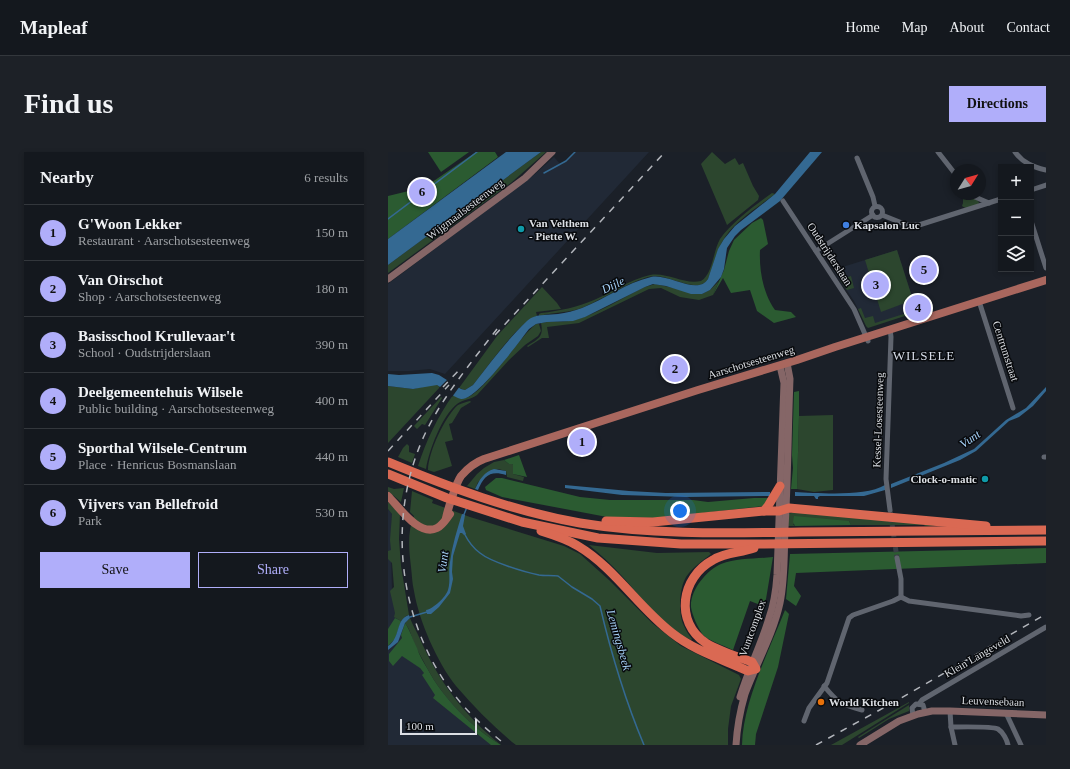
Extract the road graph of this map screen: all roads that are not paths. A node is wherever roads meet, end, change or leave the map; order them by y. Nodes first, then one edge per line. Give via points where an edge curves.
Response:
1 (552, 152) edge
2 (938, 152) edge
3 (1016, 152) edge
4 (857, 158) dead end
5 (950, 167) edge
6 (1046, 170) edge
7 (1046, 185) edge
8 (1034, 189) edge
9 (982, 200) edge
10 (998, 200) edge
11 (783, 201) dead end
12 (989, 203) junction
13 (875, 206) junction
14 (873, 215) junction
15 (882, 215) junction
16 (1034, 230) edge
17 (816, 250) junction
18 (1046, 268) edge
19 (388, 279) edge
20 (1046, 280) edge
21 (979, 301) junction
22 (890, 329) junction
23 (867, 339) junction
24 (784, 364) junction
25 (1013, 408) dead end
26 (388, 462) edge
27 (388, 474) edge
28 (780, 486) junction
29 (388, 496) edge
30 (890, 510) tunnel mouth
31 (776, 512) junction
32 (522, 522) junction
33 (578, 522) junction
34 (785, 529) junction
35 (1007, 530) junction
36 (1046, 530) edge
37 (1046, 541) edge
38 (764, 544) junction
39 (897, 558) tunnel mouth
40 (901, 597) junction
41 (1029, 615) dead end
42 (1046, 627) edge
43 (752, 667) junction
44 (824, 686) junction
45 (919, 704) junction
46 (862, 710) dead end
47 (950, 711) junction
48 (925, 712) junction
49 (1006, 713) junction
50 (1046, 715) edge
51 (913, 716) junction
52 (804, 721) dead end
53 (951, 727) junction
54 (733, 745) edge
55 (736, 745) edge
56 (860, 745) edge
57 (955, 745) edge
58 (1008, 745) edge
59 (1020, 745) edge

1 - 19 main road, Wijgmaalsesteenweg via 525,178
2 - 5 street
3 - 6 street via 1029,165
4 - 13 street
7 - 8 street
9 - 12 street
10 - 12 street
11 - 17 street, Oudstrijderslaan
12 - 15 street via 919,225 906,225
13 - 14 street via 872,209
13 - 15 street via 882,208
14 - 15 street
14 - 17 street
16 - 18 street
17 - 23 street, Oudstrijderslaan via 854,309
20 - 21 main road, Aarschotsesteenweg
21 - 22 main road, Aarschotsesteenweg
21 - 25 street, Centrumstraat
22 - 23 main road, Aarschotsesteenweg
22 - 30 street, Kessel-Losesteenweg via 886,479
23 - 24 main road, Aarschotsesteenweg
24 - 28 main road, Vuntcomplex
24 - 29 main road, Aarschotsesteenweg via 484,459 466,472 452,512 434,529 423,529 413,522
24 - 31 main road, Vuntcomplex via 790,379
26 - 33 highway via 493,502
27 - 32 highway via 447,498
28 - 31 main road, Vuntcomplex
28 - 31 highway via 768,506
31 - 33 highway via 652,522 596,519
31 - 34 main road, Vuntcomplex
31 - 34 main road, Vuntcomplex
31 - 35 highway via 982,525
31 - 43 main road, Vuntcomplex via 775,597
32 - 38 highway via 598,538 681,544
32 - 43 highway via 587,551 661,624 685,642 702,652
33 - 35 highway via 672,532
34 - 43 main road, Vuntcomplex via 783,583 778,608
35 - 36 highway
37 - 38 highway
38 - 43 highway via 712,560 692,578 687,587 685,600 689,624 697,636 707,644
39 - 40 street
40 - 41 street via 909,601
40 - 44 street via 849,618 827,684
42 - 45 street, Klein Langeveld
43 - 54 main road, Vuntcomplex via 736,712
43 - 55 main road, Vuntcomplex via 738,724
44 - 46 street via 840,703
44 - 52 street via 809,708
45 - 48 street
45 - 51 street via 912,706
47 - 48 main road, Leuvensebaan
47 - 49 main road, Leuvensebaan
47 - 53 street
48 - 51 main road, Leuvensebaan
49 - 50 main road, Leuvensebaan
49 - 59 street
51 - 56 main road, Leuvensebaan via 891,725
53 - 57 street
53 - 58 street via 998,729

